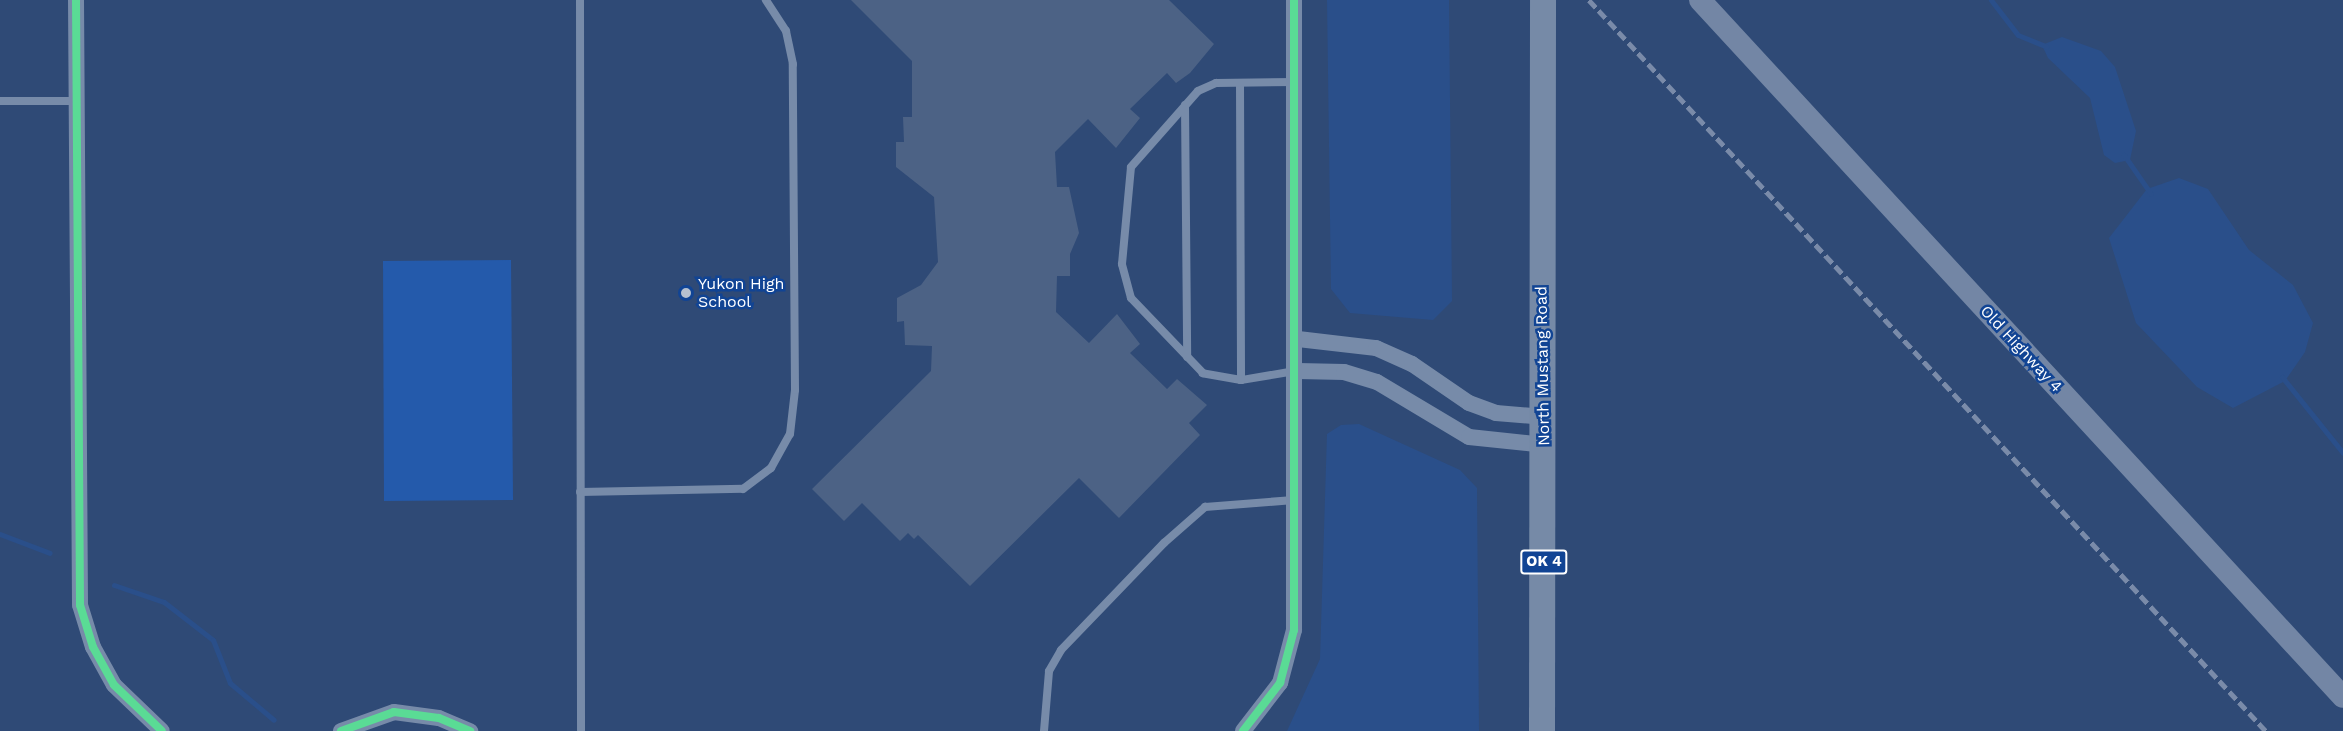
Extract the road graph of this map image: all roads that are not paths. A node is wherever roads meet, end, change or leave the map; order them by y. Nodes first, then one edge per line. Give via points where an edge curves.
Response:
1 (76, 0) edge
2 (580, 0) edge
3 (766, 0) edge
4 (1294, 0) edge
5 (1543, 0) edge
6 (1700, 0) edge
7 (1295, 82) junction
8 (1240, 83) junction
9 (0, 101) edge
10 (76, 101) junction
11 (1185, 105) junction
12 (1298, 339) junction
13 (1187, 357) junction
14 (1298, 371) junction
15 (1241, 380) junction
16 (1545, 417) junction
17 (1545, 445) junction
18 (580, 492) junction
19 (1296, 500) junction
20 (2343, 697) edge
21 (162, 731) edge
22 (341, 731) edge
23 (470, 731) edge
24 (581, 731) edge
25 (1044, 731) edge
26 (1243, 731) edge
27 (1542, 731) edge

1 - 10 street
2 - 18 lane
3 - 18 lane via 786,31 793,64 795,390 790,434 771,468 743,489
4 - 7 street
5 - 16 main road, North Mustang Road / OK 4
6 - 20 main road, Old Highway 4
7 - 8 lane
7 - 12 street
8 - 11 lane via 1215,83
8 - 15 lane
9 - 10 lane
10 - 21 street via 80,605 93,647 114,685
11 - 13 lane
11 - 13 lane via 1131,167 1122,264 1131,298
12 - 14 street
12 - 16 street via 1376,348 1412,364 1469,403 1496,413
13 - 15 lane via 1203,372
14 - 15 lane
14 - 17 street via 1344,372 1377,382 1469,437
14 - 19 street
16 - 17 main road, North Mustang Road / OK 4
17 - 27 main road, North Mustang Road / OK 4
18 - 24 lane
19 - 25 lane via 1205,507 1164,543 1061,650 1049,671
19 - 26 street via 1290,657 1266,706
22 - 23 street via 394,712 423,714

